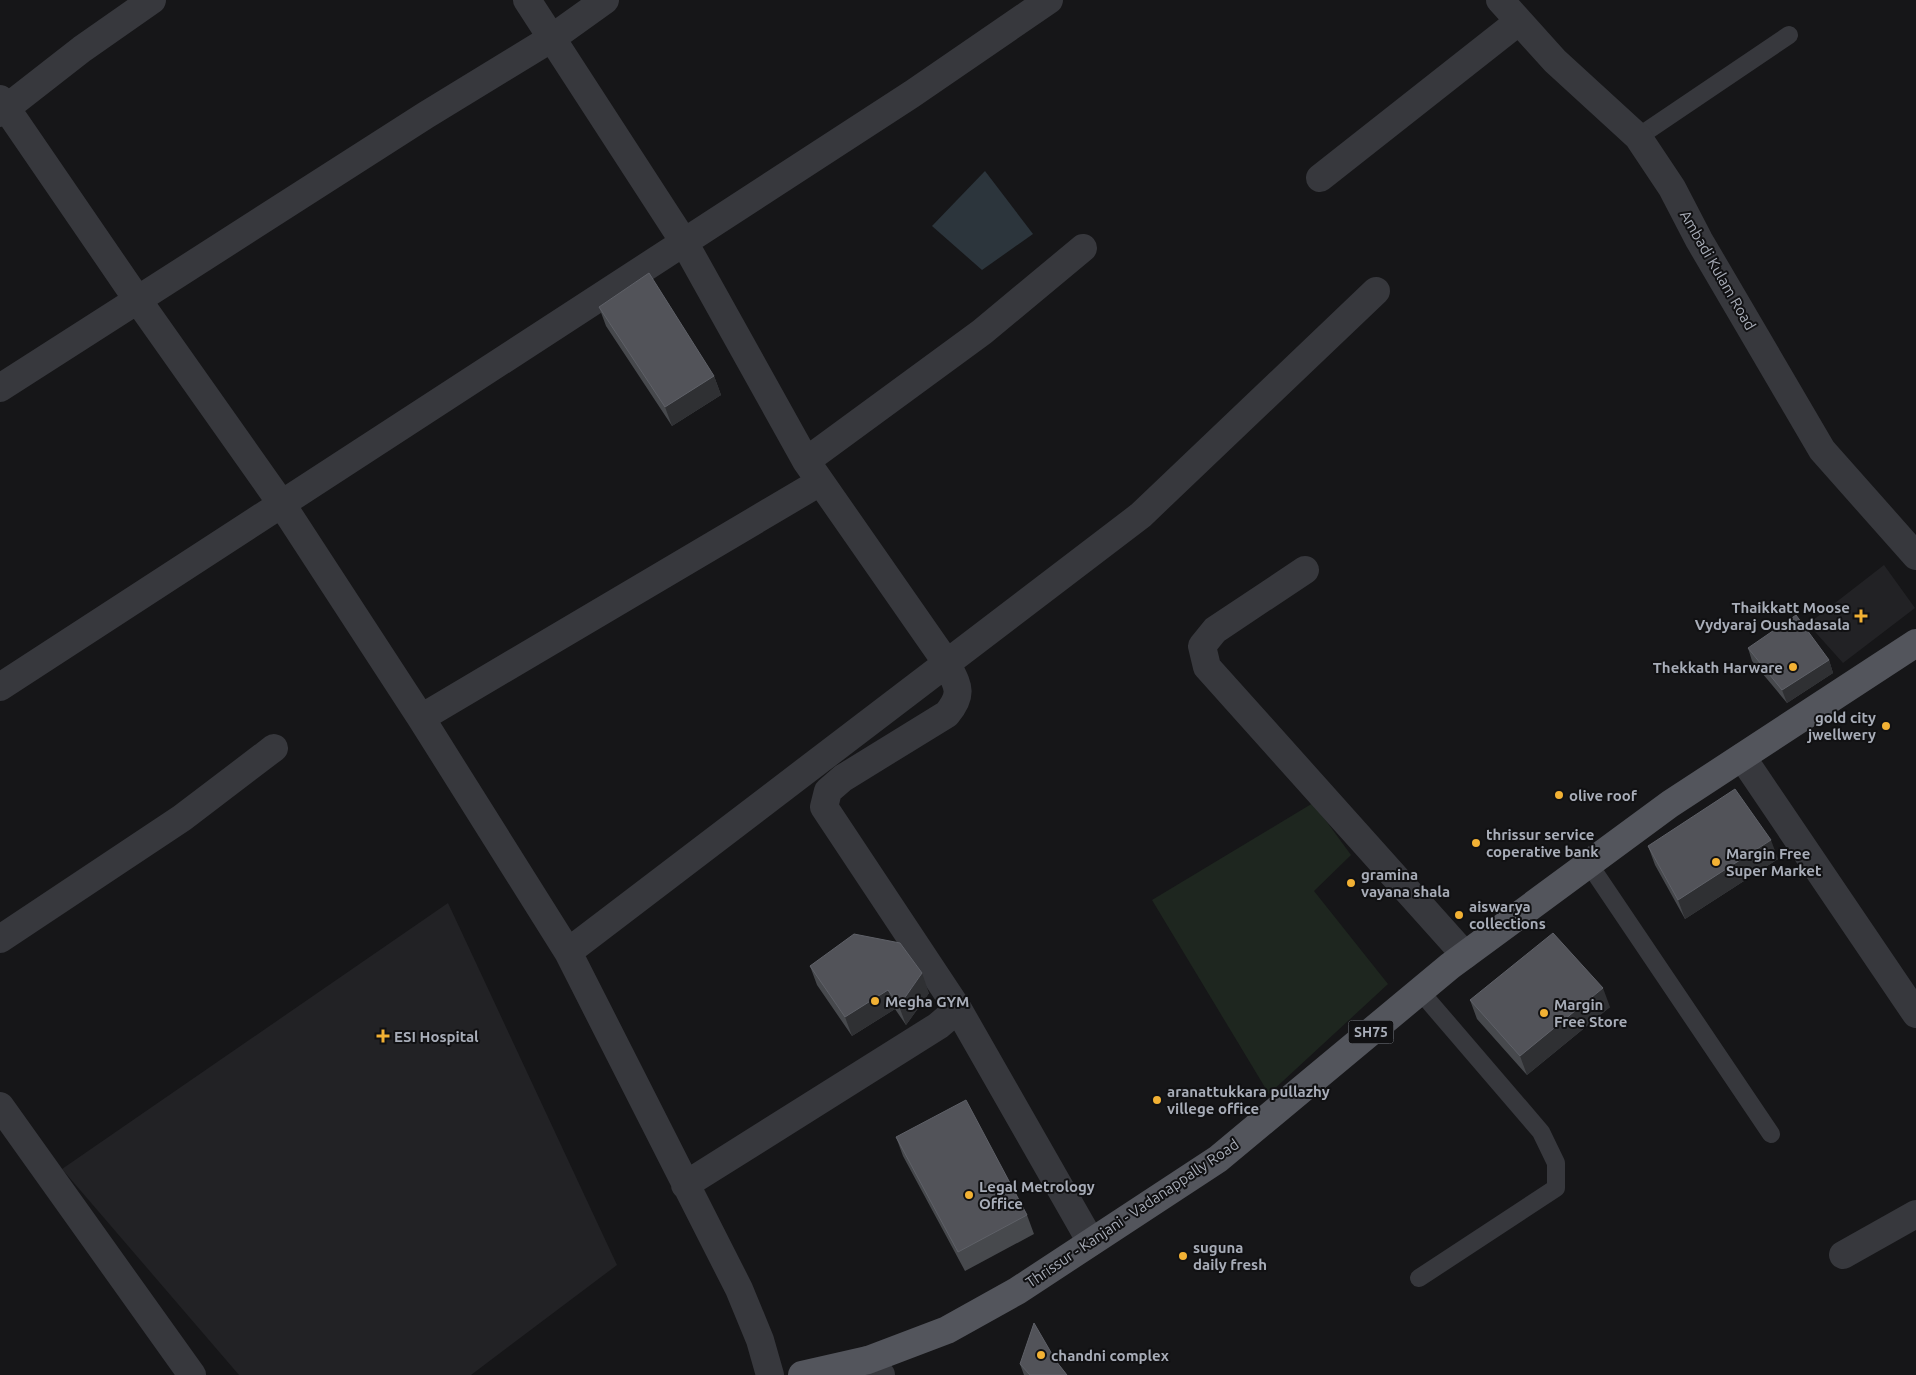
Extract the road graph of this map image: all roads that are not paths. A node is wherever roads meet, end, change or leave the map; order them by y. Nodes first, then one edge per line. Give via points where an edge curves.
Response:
1 (152, 0) edge
2 (527, 0) edge
3 (605, 0) edge
4 (1049, 0) edge
5 (1500, 0) edge
6 (1518, 22) junction
7 (1789, 35) dead end
8 (552, 38) junction
9 (2, 106) edge
10 (1638, 137) junction
11 (1320, 178) dead end
12 (684, 242) junction
13 (1083, 248) dead end
14 (1376, 291) dead end
15 (137, 299) junction
16 (0, 388) edge
17 (813, 472) junction
18 (281, 503) junction
19 (1916, 556) edge
20 (1305, 570) dead end
21 (1916, 643) edge
22 (946, 662) junction
23 (0, 687) edge
24 (421, 718) junction
25 (274, 748) dead end
26 (1742, 757) junction
27 (1589, 864) junction
28 (0, 939) edge
29 (568, 952) junction
30 (1465, 955) junction
31 (1420, 992) junction
32 (958, 1009) junction
33 (1916, 1014) edge
34 (0, 1106) edge
35 (1771, 1134) dead end
36 (685, 1185) junction
37 (1916, 1214) edge
38 (1091, 1242) junction
39 (1843, 1255) dead end
40 (1419, 1278) dead end
41 (875, 1368) edge
42 (192, 1375) edge
43 (770, 1375) edge
44 (802, 1375) edge

1 - 9 street
2 - 8 street
3 - 8 street
4 - 12 street via 912,94
5 - 6 street, Ambadi Kulam Road
6 - 10 street, Ambadi Kulam Road via 1555,62
6 - 11 street
7 - 10 lane
8 - 12 street
8 - 15 street
9 - 15 street
10 - 19 street, Ambadi Kulam Road via 1672,188 1822,450
12 - 17 street
12 - 18 street
13 - 17 street
14 - 22 street via 1141,515
15 - 16 street
15 - 18 street
17 - 22 street
17 - 24 street
18 - 23 street
18 - 24 street
20 - 30 street via 1215,630 1202,646 1207,667
21 - 26 main road, Thrissur - Kanjani - Vadanappally Road / SH75
22 - 29 street
22 - 32 street via 959,689 957,702 947,714 843,778 828,791 824,807
24 - 29 street
25 - 28 street via 182,818
26 - 27 main road, Thrissur - Kanjani - Vadanappally Road / SH75 via 1670,804
26 - 33 street
27 - 30 main road, Thrissur - Kanjani - Vadanappally Road / SH75
27 - 35 lane
29 - 36 street
30 - 31 main road, Thrissur - Kanjani - Vadanappally Road / SH75
31 - 38 main road, Thrissur - Kanjani - Vadanappally Road / SH75 via 1218,1159
31 - 40 lane via 1541,1132 1556,1163 1556,1188
32 - 36 street via 938,1026
32 - 38 street
34 - 42 street
36 - 43 street via 739,1289
37 - 39 street
38 - 41 main road, Thrissur - Kanjani - Vadanappally Road / SH75 via 1017,1291
41 - 44 main road, Thrissur - Kanjani - Vadanappally Road / SH75

